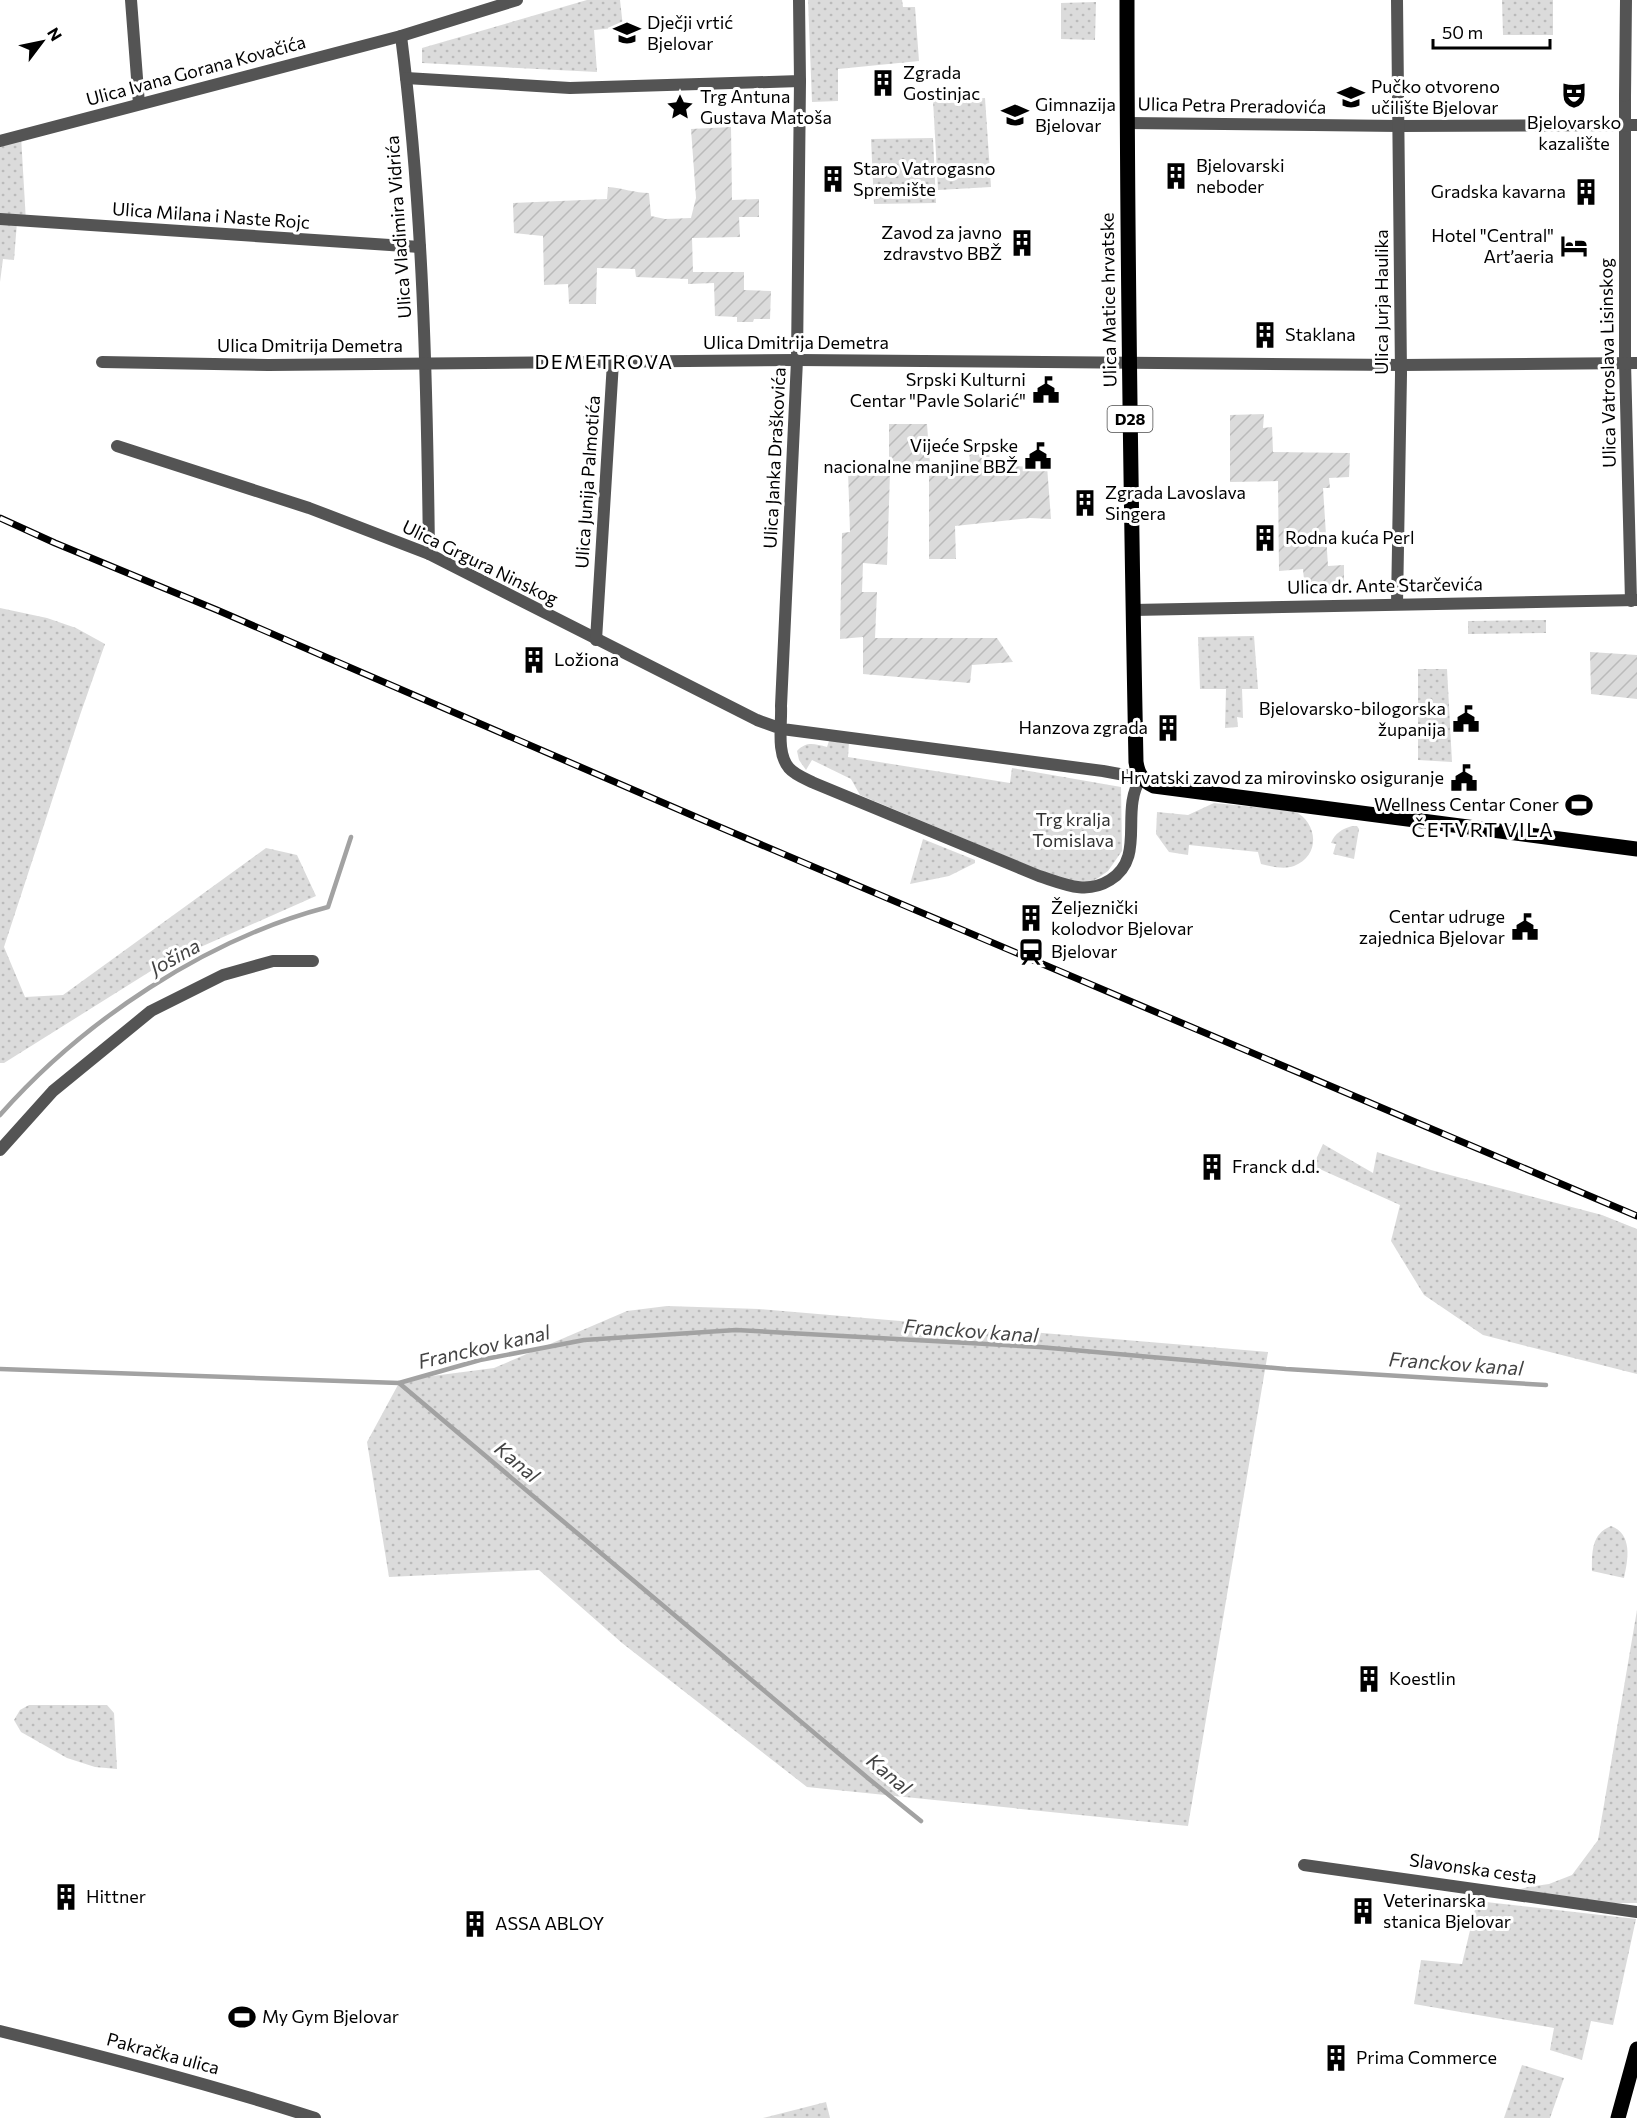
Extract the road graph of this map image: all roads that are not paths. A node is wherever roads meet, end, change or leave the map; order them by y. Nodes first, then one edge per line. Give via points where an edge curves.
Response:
1 (131, 0) edge
2 (517, 0) edge
3 (800, 0) edge
4 (1127, 0) edge
5 (1397, 0) edge
6 (1626, 0) edge
7 (401, 36) junction
8 (406, 78) junction
9 (800, 81) junction
10 (139, 104) junction
11 (1127, 123) junction
12 (1630, 125) edge
13 (1399, 126) junction
14 (0, 141) edge
15 (0, 219) edge
16 (420, 247) junction
17 (797, 360) junction
18 (102, 362) dead end
19 (613, 362) junction
20 (1130, 363) junction
21 (1631, 363) edge
22 (426, 364) junction
23 (1401, 365) junction
24 (117, 446) dead end
25 (429, 554) junction
26 (1634, 601) edge
27 (1397, 604) junction
28 (1133, 610) junction
29 (596, 640) junction
30 (782, 729) junction
31 (1140, 778) junction
32 (1637, 849) edge
33 (313, 961) dead end
34 (0, 1150) edge
35 (1304, 1865) dead end
36 (1637, 1912) edge
37 (0, 2031) edge
38 (1637, 2049) edge
39 (315, 2118) edge
40 (1618, 2118) edge

1 - 10 street
2 - 7 street
3 - 9 street
4 - 11 main road, Ulica Matice hrvatske / D28
5 - 13 street, Ulica Jurja Haulika
6 - 12 street, Ulica Vatroslava Lisinskog via 1625,96
7 - 8 street
7 - 10 street, Ulica Ivana Gorana Kovačića
8 - 9 street via 570,88
8 - 16 street, Ulica Vladimira Vidrića
9 - 17 street, Ulica Janka Draškovića
10 - 14 street, Ulica Ivana Gorana Kovačića
11 - 13 street, Ulica Petra Preradovića
11 - 20 main road, Ulica Matice hrvatske / D28
12 - 13 street, Ulica Petra Preradovića
12 - 21 street, Ulica Vatroslava Lisinskog
13 - 23 street, Ulica Jurja Haulika
15 - 16 street, Ulica Milana i Naste Rojc
16 - 22 street, Ulica Vladimira Vidrića
17 - 19 street, Ulica Dmitrija Demetra
17 - 20 street, Ulica Dmitrija Demetra
17 - 30 street, Ulica Janka Draškovića
18 - 22 street, Ulica Dmitrija Demetra
19 - 22 street, Ulica Dmitrija Demetra
19 - 29 street, Ulica Junija Palmotića
20 - 23 street, Ulica Dmitrija Demetra
20 - 28 main road, Ulica Matice hrvatske / D28
21 - 23 street, Ulica Dmitrija Demetra
21 - 26 street, Ulica Vatroslava Lisinskog
22 - 25 street, Ulica Vladimira Vidrića
23 - 27 street, Ulica Jurja Haulika
24 - 25 street, Ulica Grgura Ninskog via 309,508
25 - 29 street, Ulica Grgura Ninskog
26 - 27 street, Ulica dr. Ante Starčevića
27 - 28 street, Ulica dr. Ante Starčevića
28 - 31 main road, Ulica Matice hrvatske / D28 via 1136,762
29 - 30 street, Ulica Grgura Ninskog
30 - 31 street
30 - 31 street via 784,758 789,769 801,776 981,853 1076,888 1102,885 1125,867 1130,851 1131,796
31 - 32 main road via 1154,786
33 - 34 street via 273,961 223,975 151,1011 53,1091
35 - 36 street, Slavonska cesta
37 - 39 street, Pakračka ulica via 158,2071
38 - 40 main road

